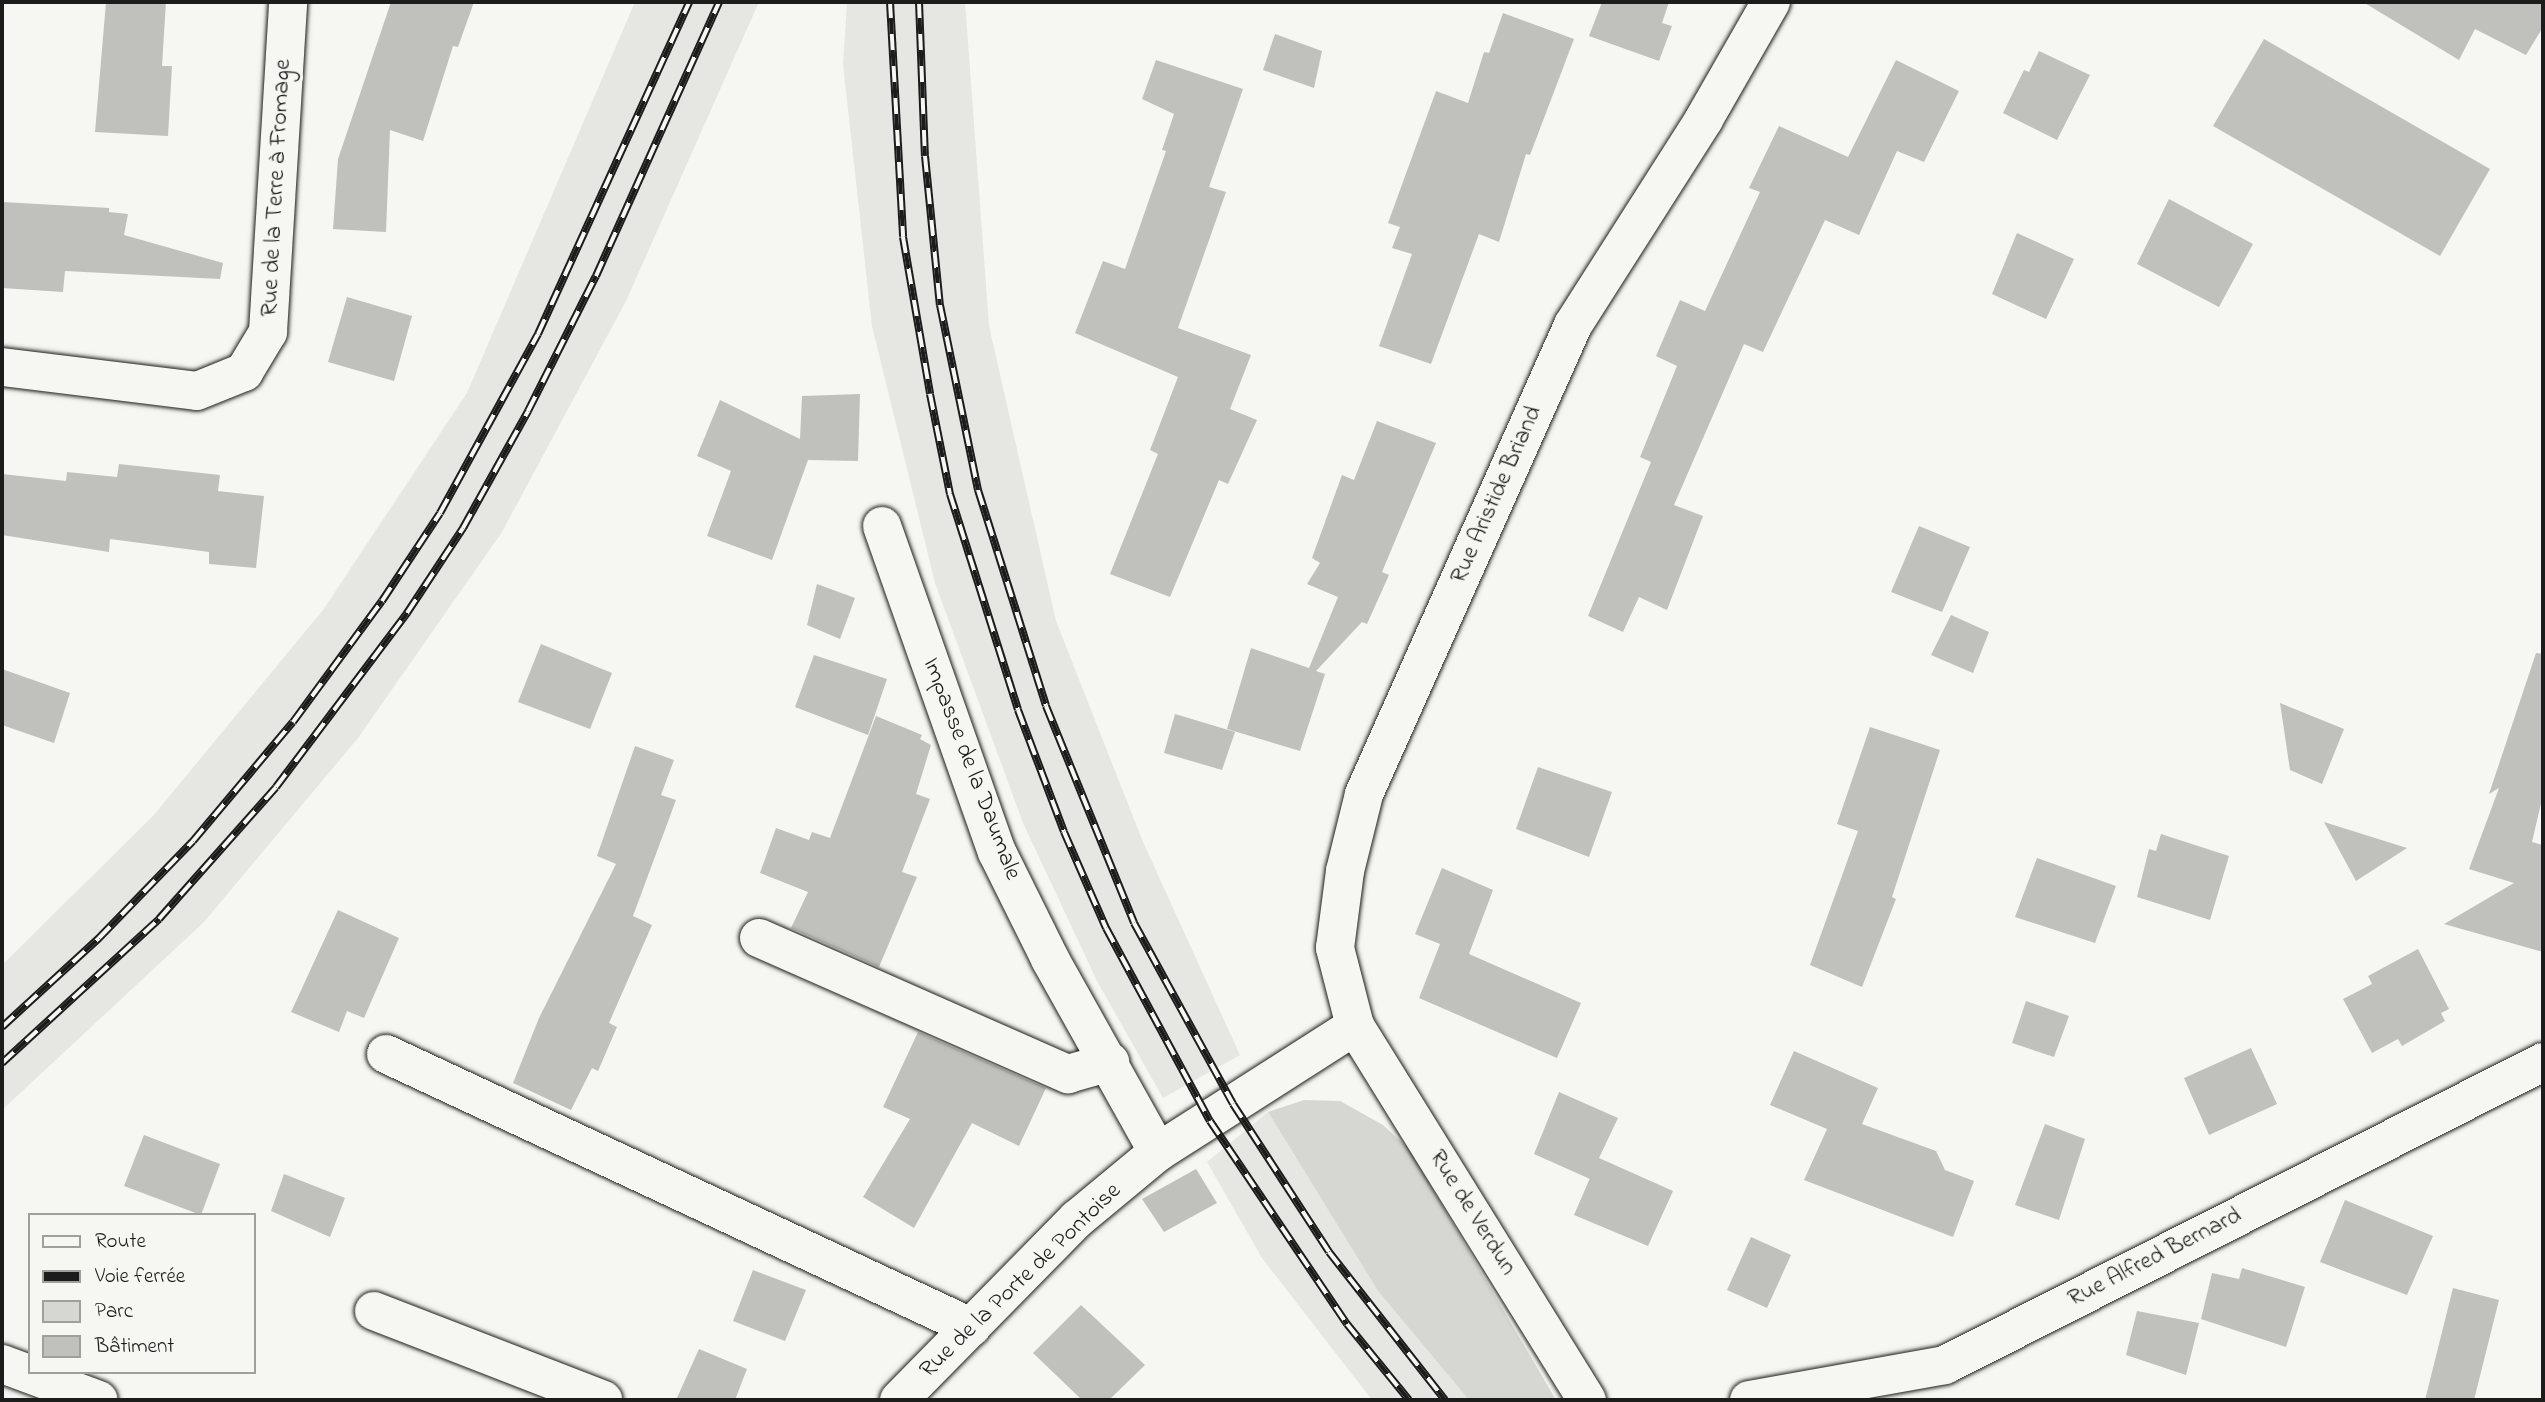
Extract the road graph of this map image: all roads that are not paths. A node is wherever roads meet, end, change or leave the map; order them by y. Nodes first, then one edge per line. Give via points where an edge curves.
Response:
1 (288, 2) edge
2 (1771, 2) edge
3 (2, 367) edge
4 (882, 526) dead end
5 (759, 938) dead end
6 (1355, 1026) junction
7 (386, 1054) dead end
8 (1110, 1062) junction
9 (2543, 1062) edge
10 (1158, 1152) junction
11 (374, 1311) dead end
12 (971, 1327) junction
13 (2, 1364) edge
14 (28, 1374) edge
15 (29, 1374) edge
16 (99, 1400) edge
17 (603, 1400) edge
18 (899, 1400) edge
19 (1587, 1400) edge
20 (1749, 1400) edge

1 - 3 street, Rue de la Terre à Fromage via 268,332 244,372 197,391
2 - 6 street, Rue Aristide Briand via 1573,325 1364,794 1345,871 1335,948
4 - 8 street, Impasse de la Daumale via 998,852 1050,959
5 - 8 street via 1068,1074
6 - 10 street, Rue de la Porte de Pontoise
6 - 19 street, Rue de Verdun
7 - 12 street
8 - 10 street, Impasse de la Daumale
9 - 20 street, Rue Alfred Bernard via 1945,1365
10 - 12 street, Rue de la Porte de Pontoise via 1077,1219
11 - 17 street
12 - 18 street, Rue de la Porte de Pontoise
13 - 14 street
15 - 16 street

